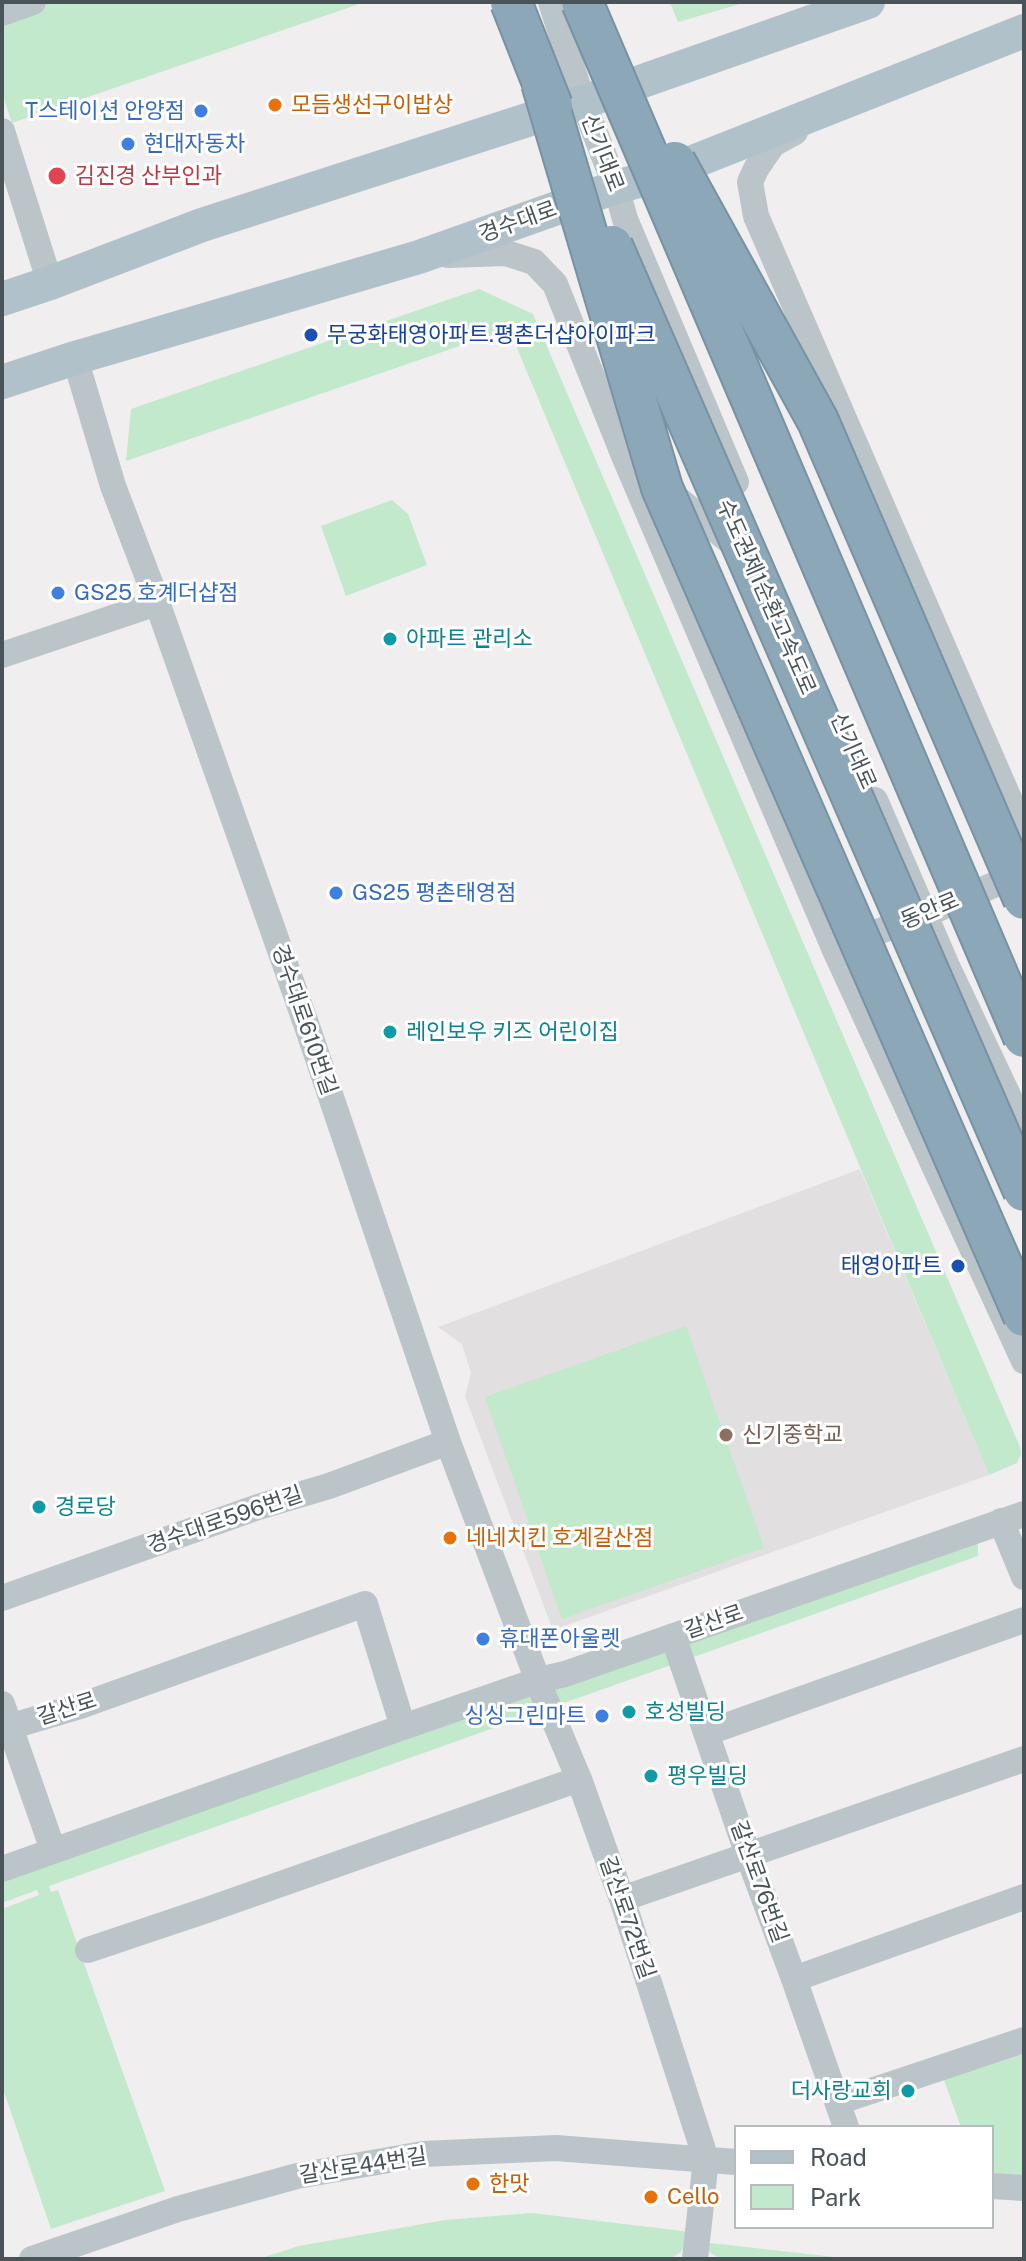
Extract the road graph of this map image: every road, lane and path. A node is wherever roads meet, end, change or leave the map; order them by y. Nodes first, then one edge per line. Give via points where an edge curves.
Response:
1 (33, 2) edge
2 (511, 2) edge
3 (551, 2) edge
4 (573, 2) edge
5 (584, 2) edge
6 (868, 2) edge
7 (2, 13) edge
8 (1024, 31) edge
9 (542, 83) junction
10 (889, 83) junction
11 (626, 88) junction
12 (583, 102) junction
13 (2, 131) edge
14 (660, 175) junction
15 (616, 187) junction
16 (419, 257) junction
17 (50, 283) junction
18 (2, 299) edge
19 (75, 358) junction
20 (2, 382) edge
21 (624, 456) junction
22 (779, 582) junction
23 (157, 603) junction
24 (2, 655) edge
25 (1024, 833) edge
26 (1024, 872) edge
27 (976, 891) junction
28 (1024, 899) edge
29 (926, 914) junction
30 (834, 948) junction
31 (1024, 1003) edge
32 (1024, 1037) edge
33 (1024, 1129) edge
34 (1024, 1191) edge
35 (1024, 1316) edge
36 (1024, 1361) edge
37 (448, 1442) junction
38 (1012, 1518) edge
39 (1024, 1577) edge
40 (2, 1598) edge
41 (1024, 1620) edge
42 (673, 1636) junction
43 (539, 1680) junction
44 (6, 1716) edge
45 (403, 1727) junction
46 (706, 1733) junction
47 (1024, 1759) edge
48 (579, 1779) junction
49 (53, 1850) junction
50 (748, 1855) junction
51 (2, 1869) edge
52 (1024, 1897) edge
53 (622, 1899) junction
54 (88, 1950) dead end
55 (794, 1979) junction
56 (1024, 2040) edge
57 (842, 2114) edge
58 (706, 2159) junction
59 (734, 2162) edge
60 (994, 2186) edge
61 (1024, 2188) edge
62 (47, 2256) edge
63 (695, 2259) edge

1 - 7 street
2 - 9 highway, 수도권제1순환고속도로, bridge
3 - 12 street, 신기대로
4 - 11 street, 신기대로
5 - 28 highway, bridge via 818,421
5 - 32 highway, bridge
6 - 11 main road
8 - 10 main road, 경수대로
9 - 34 highway, 수도권제1순환고속도로, bridge
9 - 35 highway, bridge via 662,488
10 - 14 main road, 경수대로
10 - 25 street via 773,144 750,182 756,216
11 - 12 main road
11 - 14 street, 신기대로
12 - 15 street, 신기대로
12 - 17 main road via 269,202
13 - 17 street
14 - 15 main road, 경수대로
14 - 27 street, 신기대로
15 - 16 main road, 경수대로
15 - 22 street, 신기대로
16 - 19 main road, 경수대로
16 - 21 street via 506,253 534,262 555,284
17 - 18 main road
19 - 20 main road, 경수대로
19 - 23 street, 경수대로610번길 via 113,486
21 - 22 street
21 - 30 street
22 - 29 street, 신기대로
23 - 24 street
23 - 37 street, 경수대로610번길
26 - 27 street, 동안로
27 - 29 street, 동안로
27 - 31 street, 신기대로
29 - 30 street, 동안로
29 - 33 street, 신기대로
30 - 36 street
37 - 40 street, 경수대로596번길
37 - 43 street, 경수대로610번길
38 - 39 street
38 - 42 street, 갈산로
41 - 46 street
42 - 43 street, 갈산로
42 - 46 street, 갈산로76번길
43 - 45 street, 갈산로
43 - 48 street, 갈산로72번길
44 - 45 street, 갈산로 via 80,1706 365,1604
44 - 49 street
45 - 49 street, 갈산로
46 - 50 street, 갈산로76번길
47 - 50 street
48 - 53 street, 갈산로72번길
48 - 54 street
49 - 51 street, 갈산로
50 - 53 street
50 - 55 street, 갈산로76번길
52 - 55 street
53 - 58 street, 갈산로72번길
55 - 57 street, 갈산로76번길
56 - 57 street
58 - 59 street, 갈산로44번길
58 - 62 street, 갈산로44번길 via 556,2148 423,2154 297,2176 178,2209
58 - 63 street
60 - 61 street

